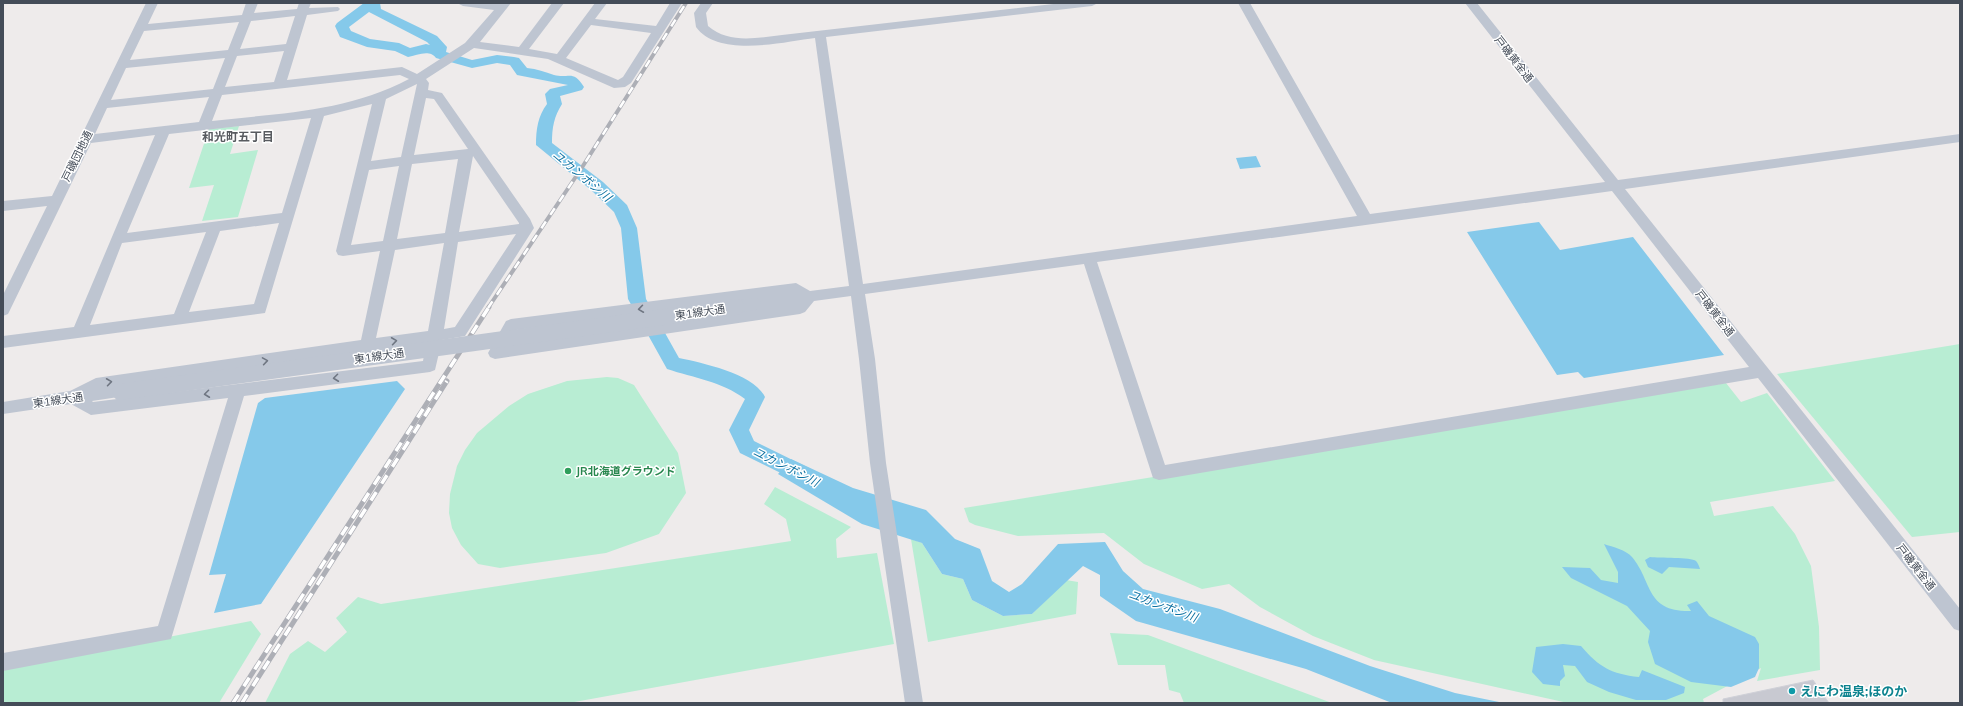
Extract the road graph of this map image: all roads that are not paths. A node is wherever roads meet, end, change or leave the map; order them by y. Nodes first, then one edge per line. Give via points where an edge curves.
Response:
1 (152, 3) edge
2 (252, 3) edge
3 (467, 3) edge
4 (558, 3) edge
5 (601, 3) edge
6 (676, 3) edge
7 (707, 3) edge
8 (1092, 3) edge
9 (1244, 3) edge
10 (1471, 3) edge
11 (503, 5) edge
12 (304, 7) edge
13 (334, 9) dead end
14 (246, 17) junction
15 (588, 20) junction
16 (140, 28) junction
17 (659, 30) junction
18 (820, 34) junction
19 (472, 44) junction
20 (292, 47) junction
21 (522, 52) junction
22 (232, 54) junction
23 (560, 59) junction
24 (122, 65) junction
25 (419, 79) junction
26 (279, 86) junction
27 (216, 93) junction
28 (421, 94) junction
29 (380, 98) junction
30 (102, 105) junction
31 (319, 113) junction
32 (204, 126) junction
33 (164, 130) junction
34 (1960, 138) edge
35 (86, 140) junction
36 (471, 152) junction
37 (407, 160) junction
38 (363, 166) junction
39 (1614, 185) junction
40 (56, 200) junction
41 (3, 206) edge
42 (287, 217) junction
43 (1366, 220) junction
44 (215, 226) junction
45 (527, 228) junction
46 (452, 238) junction
47 (117, 239) junction
48 (388, 245) junction
49 (1089, 259) junction
50 (857, 290) junction
51 (809, 298) junction
52 (3, 310) edge
53 (180, 320) junction
54 (79, 333) junction
55 (437, 334) junction
56 (3, 342) edge
57 (368, 344) junction
58 (1762, 371) junction
59 (359, 375) junction
60 (238, 390) junction
61 (73, 397) junction
62 (3, 408) edge
63 (1960, 622) edge
64 (3, 662) edge
65 (914, 703) edge

1 - 16 street, 戸磯団地通
2 - 14 street
3 - 11 street
4 - 21 street
5 - 15 street
6 - 17 street
7 - 18 street via 700,13 702,27 715,37 741,42
8 - 18 street
9 - 43 street
10 - 39 street, 戸磯黄金通
11 - 19 street
12 - 13 street
12 - 14 street
12 - 20 street
14 - 16 street
14 - 22 street
15 - 17 street
15 - 23 street
16 - 24 street, 戸磯団地通
17 - 23 street via 621,84 614,84
18 - 50 street
19 - 21 street
19 - 25 street
20 - 22 street
20 - 26 street
21 - 23 street
22 - 24 street
22 - 27 street
24 - 30 street, 戸磯団地通
25 - 26 street via 402,72
25 - 28 street via 423,83
25 - 29 street
26 - 27 street
27 - 30 street
27 - 32 street
28 - 36 street via 438,96
28 - 37 street
29 - 31 street
29 - 38 street
30 - 35 street, 戸磯団地通
31 - 32 street
31 - 42 street
32 - 33 street
33 - 35 street
33 - 47 street
34 - 39 street, 東1線大通
35 - 40 street, 戸磯団地通
36 - 37 street
36 - 45 street
36 - 46 street via 466,156
37 - 38 street
37 - 48 street
38 - 48 street via 344,250
39 - 43 street, 東1線大通
39 - 58 street, 戸磯黄金通
40 - 41 street
40 - 52 street, 戸磯団地通
42 - 44 street
42 - 53 street via 260,309
43 - 49 street, 東1線大通
44 - 47 street
44 - 53 street
45 - 46 street
45 - 55 street via 460,332
46 - 48 street
46 - 55 street
47 - 54 street
48 - 57 street
49 - 50 street, 東1線大通
49 - 58 street via 1159,473
50 - 51 street, 東1線大通
50 - 65 street via 882,494
51 -> 51 street via 796,288 511,325 495,353 800,308
51 - 61 street, 東1線大通, bridge
53 - 54 street
54 - 56 street
57 -> 55 street
55 - 59 street via 430,366
57 - 59 street
61 -> 57 street via 96,384
58 - 63 street, 戸磯黄金通
59 -> 60 street
60 -> 61 street via 91,409
60 - 64 street via 165,633
61 - 62 street, 東1線大通

